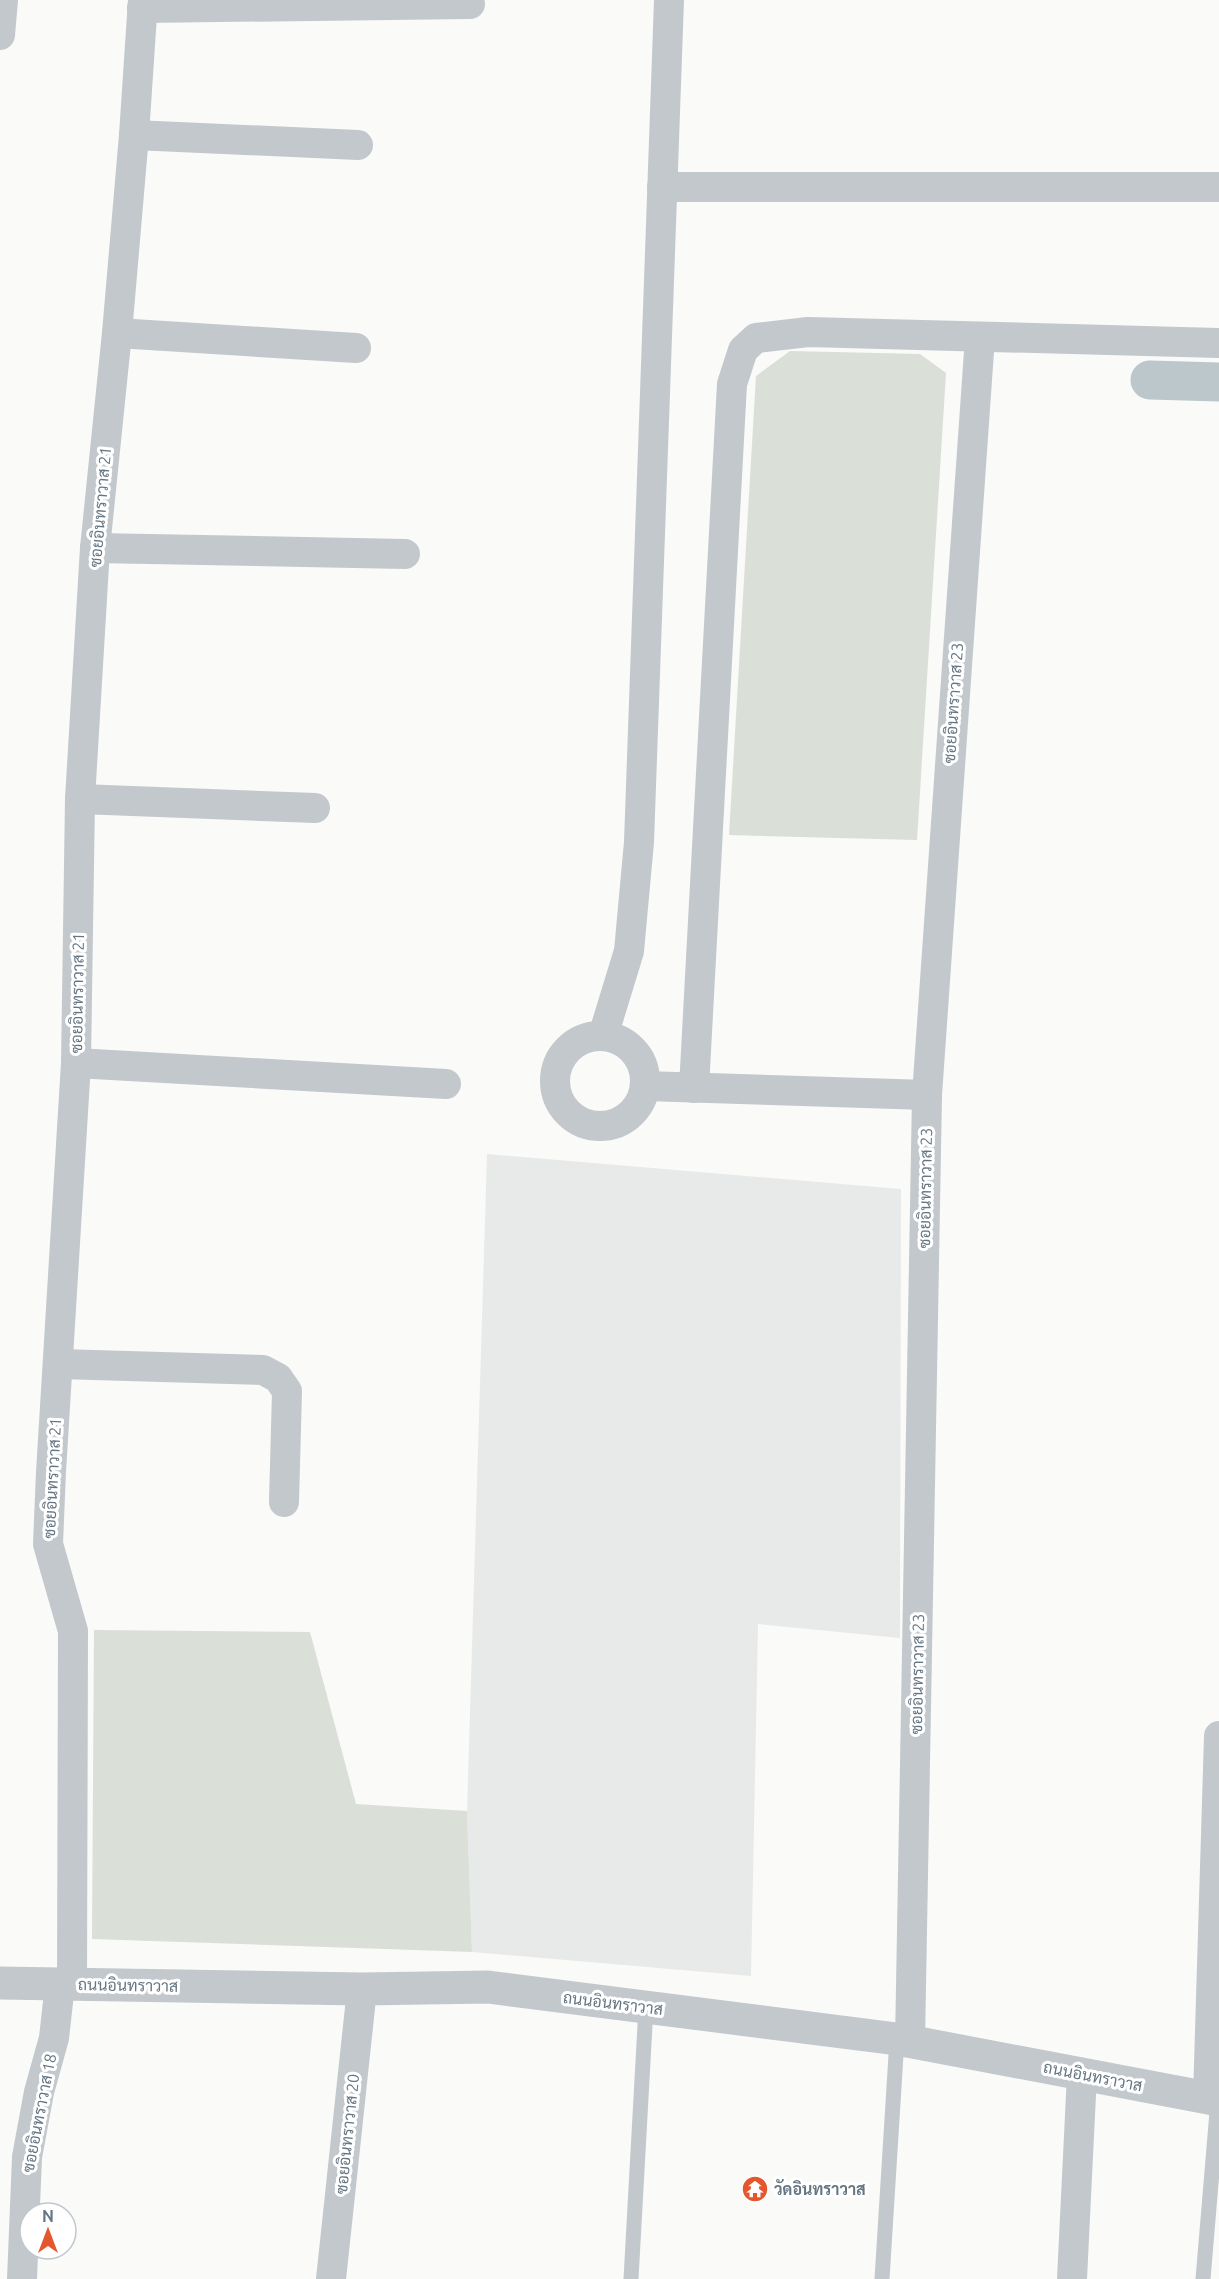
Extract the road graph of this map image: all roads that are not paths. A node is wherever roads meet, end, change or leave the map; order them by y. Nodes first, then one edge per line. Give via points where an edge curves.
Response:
1 (3, 0) edge
2 (669, 0) edge
3 (142, 4) edge
4 (470, 4) dead end
5 (0, 35) edge
6 (134, 135) junction
7 (358, 145) dead end
8 (662, 187) junction
9 (1219, 187) edge
10 (117, 333) junction
11 (980, 337) junction
12 (1219, 343) edge
13 (356, 348) dead end
14 (95, 548) junction
15 (405, 554) dead end
16 (80, 799) junction
17 (315, 808) dead end
18 (603, 1036) junction
19 (76, 1063) junction
20 (446, 1084) dead end
21 (645, 1086) junction
22 (694, 1088) junction
23 (927, 1095) junction
24 (59, 1364) junction
25 (284, 1502) dead end
26 (1219, 1736) edge
27 (0, 1983) edge
28 (66, 1984) junction
29 (362, 1989) junction
30 (646, 2007) junction
31 (904, 2041) junction
32 (1082, 2074) junction
33 (1215, 2099) edge
34 (22, 2279) edge
35 (331, 2279) edge
36 (631, 2279) edge
37 (882, 2279) edge
38 (1072, 2279) edge
39 (1203, 2279) edge

1 - 5 street
2 - 8 street
3 - 4 street
3 - 6 street, ซอยอินทราวาส 21
6 - 7 street
6 - 10 street, ซอยอินทราวาส 21
8 - 9 street
8 - 18 street via 639,842 629,951
10 - 13 street
10 - 14 street, ซอยอินทราวาส 21
11 - 12 street
11 - 22 street via 808,332 756,338 743,350 732,384
11 - 23 street, ซอยอินทราวาส 23
14 - 15 street
14 - 16 street, ซอยอินทราวาส 21
16 - 17 street
16 - 19 street, ซอยอินทราวาส 21
18 - 21 street via 630,1046 640,1058
18 - 21 street via 574,1043 557,1067 558,1097 566,1109 577,1120 606,1126 632,1113
19 - 20 street
19 - 24 street, ซอยอินทราวาส 21
21 - 22 street
22 - 23 street
23 - 31 street, ซอยอินทราวาส 23
24 - 25 street via 263,1370 278,1378 286,1390
24 - 28 street, ซอยอินทราวาส 21 via 48,1544 73,1631
26 - 33 street
27 - 28 street, ถนนอินทราวาส
28 - 29 street, ถนนอินทราวาส
28 - 34 street, ซอยอินทราวาส 18 via 27,2157
29 - 30 street, ถนนอินทราวาส via 488,1987
29 - 35 street, ซอยอินทราวาส 20
30 - 31 street, ถนนอินทราวาส
30 - 36 lane
31 - 32 street, ถนนอินทราวาส
31 - 37 lane
32 - 33 street, ถนนอินทราวาส
32 - 38 street
33 - 39 lane

